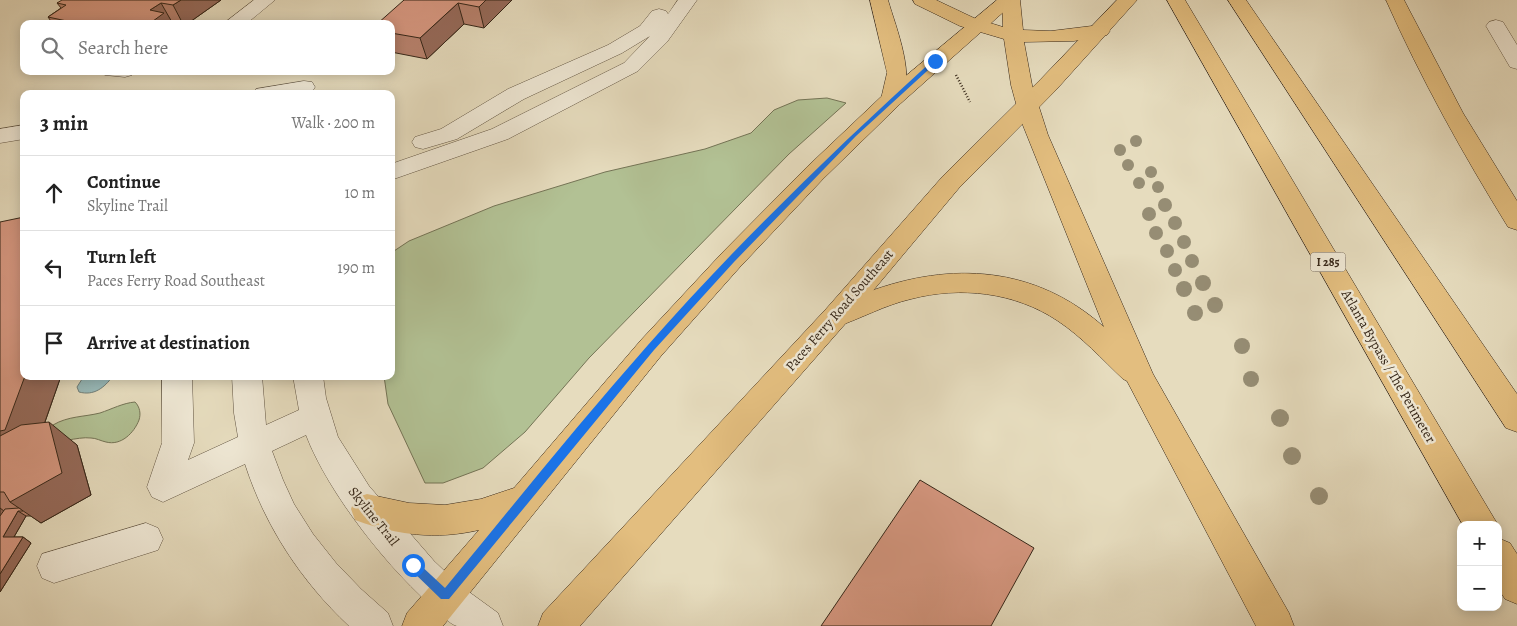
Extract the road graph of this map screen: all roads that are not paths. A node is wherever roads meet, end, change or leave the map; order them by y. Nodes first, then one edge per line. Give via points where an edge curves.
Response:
1 (266, 0) edge
2 (670, 0) edge
3 (688, 0) edge
4 (879, 0) edge
5 (922, 0) edge
6 (1010, 0) edge
7 (1128, 0) edge
8 (1176, 0) edge
9 (1237, 0) edge
10 (1395, 0) edge
11 (243, 20) edge
12 (977, 26) junction
13 (1517, 28) edge
14 (1100, 31) junction
15 (1012, 36) junction
16 (1517, 63) edge
17 (555, 77) junction
18 (304, 84) edge
19 (280, 90) edge
20 (581, 93) junction
21 (892, 99) junction
22 (1025, 107) junction
23 (20, 133) edge
24 (0, 136) edge
25 (395, 151) edge
26 (395, 171) edge
27 (1517, 222) edge
28 (836, 316) junction
29 (1140, 378) junction
30 (177, 380) edge
31 (247, 380) edge
32 (309, 380) edge
33 (316, 416) junction
34 (1517, 420) edge
35 (254, 445) junction
36 (523, 500) junction
37 (367, 509) junction
38 (1479, 521) edge
39 (146, 539) dead end
40 (1502, 561) edge
41 (54, 566) dead end
42 (1517, 587) edge
43 (445, 595) junction
44 (374, 626) edge
45 (420, 626) edge
46 (485, 626) edge
47 (556, 626) edge
48 (1276, 626) edge

1 - 11 street
2 - 17 street via 647,30 616,49
3 - 20 street via 660,38 631,66
4 - 21 main road via 897,73
5 - 12 main road
6 - 12 main road
6 - 15 main road
7 - 14 main road, Paces Ferry Road Southeast
8 - 38 main road, Atlanta Bypass / The Perimeter / I 285
9 - 34 main road
10 - 27 main road via 1416,50
12 - 15 main road
12 - 21 main road
13 - 16 street via 1496,26
14 - 15 main road via 1057,37
14 - 22 main road, Paces Ferry Road Southeast
15 - 22 main road
17 - 20 street
17 - 25 street via 516,94 450,134
18 - 19 street
20 - 26 street via 500,134
21 - 36 main road via 724,267
22 - 28 main road, Paces Ferry Road Southeast via 951,182
22 - 29 main road
23 - 24 street
28 - 29 main road via 880,297 922,285 942,282 991,284 1052,305 1074,319
28 - 47 main road, Paces Ferry Road Southeast
29 - 48 main road
30 - 35 street via 178,442 163,487
31 - 35 street
32 - 33 street, Skyline Trail
33 - 35 street
33 - 37 street, Skyline Trail via 343,478
35 - 44 street via 272,495 304,550
36 - 37 main road via 474,517 446,521 397,518
36 - 43 main road
37 - 43 street, Skyline Trail via 413,565
39 - 41 street
40 - 42 main road
43 - 45 main road
43 - 46 street, Skyline Trail

